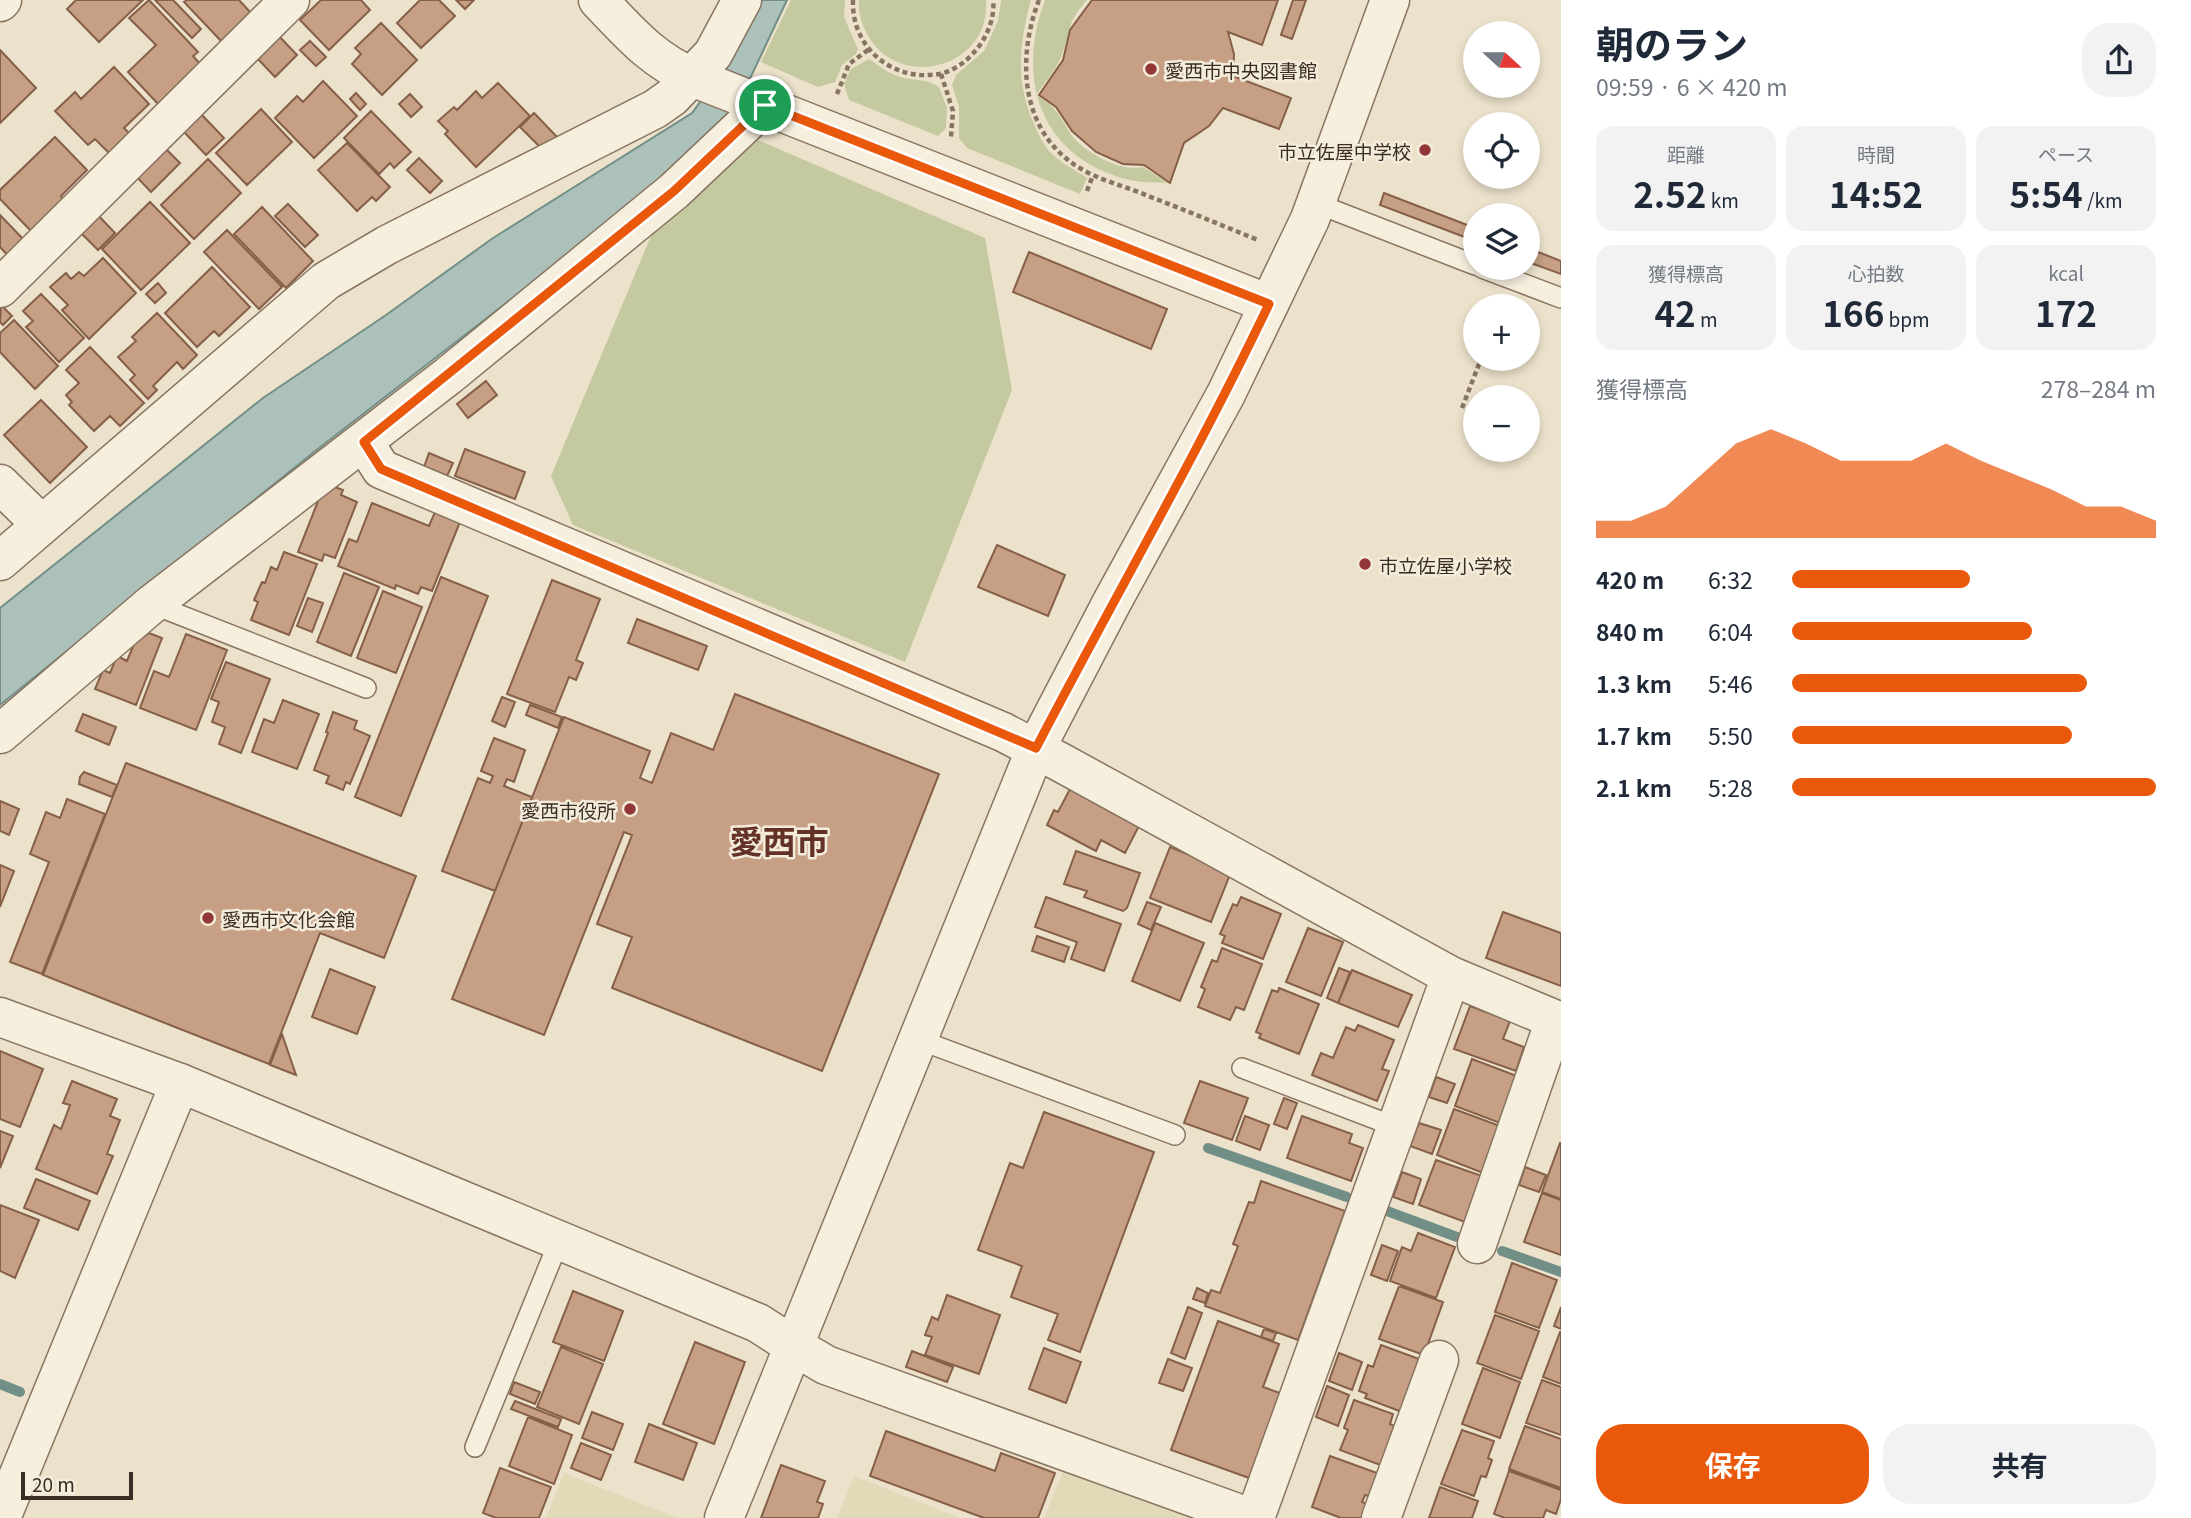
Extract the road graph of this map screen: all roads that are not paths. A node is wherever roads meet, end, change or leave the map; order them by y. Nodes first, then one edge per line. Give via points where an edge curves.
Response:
1 (290, 0) edge
2 (598, 0) edge
3 (742, 0) edge
4 (1390, 0) edge
5 (702, 81) junction
6 (756, 102) junction
7 (1318, 204) junction
8 (1463, 260) edge
9 (1514, 280) edge
10 (0, 288) edge
11 (1561, 298) edge
12 (1269, 304) junction
13 (364, 442) junction
14 (0, 484) edge
15 (42, 525) junction
16 (0, 561) edge
17 (152, 604) junction
18 (366, 688) dead end
19 (0, 734) edge
20 (1036, 748) junction
21 (1451, 975) junction
22 (0, 1017) edge
23 (1558, 1021) edge
24 (918, 1039) junction
25 (1242, 1068) dead end
26 (180, 1083) junction
27 (1396, 1127) junction
28 (1175, 1135) dead end
29 (559, 1241) junction
30 (1477, 1244) dead end
31 (792, 1345) junction
32 (1439, 1360) dead end
33 (474, 1447) dead end
34 (1, 1518) edge
35 (724, 1518) edge
36 (1253, 1518) edge
37 (1381, 1518) edge

1 - 10 street
2 - 5 street via 653,55
3 - 5 street
4 - 7 street
5 - 6 street
5 - 15 street via 326,281
6 - 12 street
6 - 13 street via 674,191
7 - 8 lane
7 - 12 street
9 - 11 lane
12 - 20 street via 1226,394
13 - 17 street
13 - 20 street via 381,469
14 - 15 street
15 - 16 street
17 - 18 lane
17 - 19 street
20 - 21 street
20 - 24 street
21 - 23 street
21 - 27 street
22 - 26 street
23 - 30 street
24 - 28 lane
24 - 31 street
25 - 27 lane
26 - 29 street
26 - 34 street
27 - 36 street
29 - 31 street via 758,1323
29 - 33 lane
31 - 35 street
31 - 36 street via 826,1365
32 - 37 street

